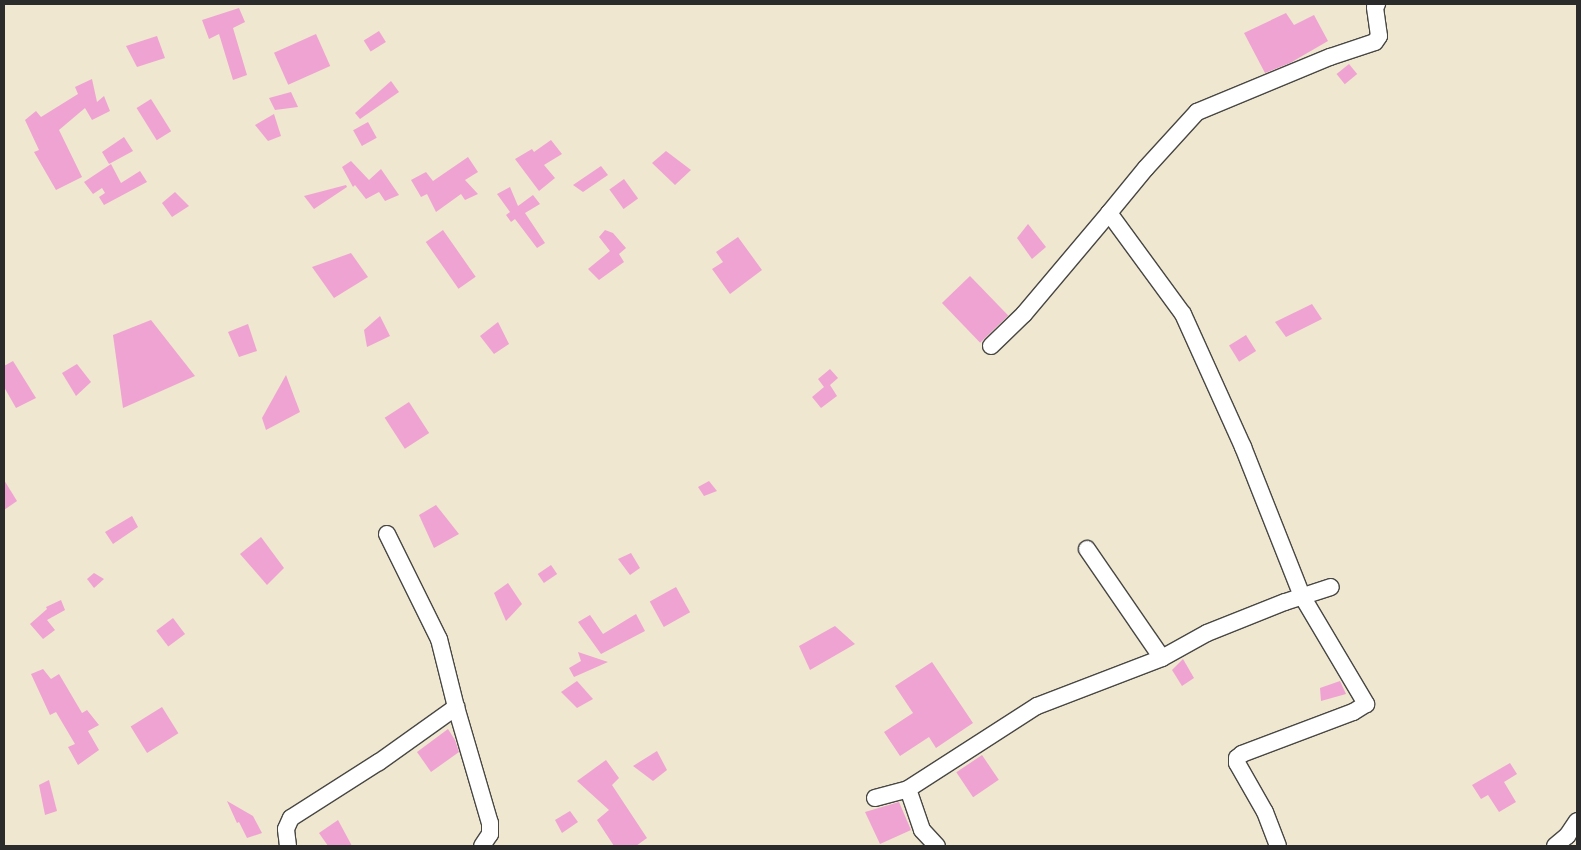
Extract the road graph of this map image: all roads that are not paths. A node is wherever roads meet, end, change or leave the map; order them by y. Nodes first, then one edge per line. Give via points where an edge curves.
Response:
1 (1377, 4) edge
2 (1109, 213) junction
3 (991, 346) dead end
4 (387, 534) dead end
5 (1087, 549) dead end
6 (1331, 588) dead end
7 (1302, 596) junction
8 (1162, 658) junction
9 (456, 707) junction
10 (908, 789) junction
11 (875, 798) dead end
12 (1577, 821) edge
13 (288, 846) edge
14 (482, 846) edge
15 (937, 846) edge
16 (1278, 846) edge
17 (1555, 846) edge

1 - 2 street via 1379,36 1375,42 1330,57 1197,112
2 - 3 street via 1024,314
2 - 7 street via 1183,314 1243,446
4 - 9 street via 439,639
5 - 8 street
6 - 7 street
7 - 8 street via 1207,633
7 - 16 street via 1366,704 1237,758 1265,812
8 - 10 street via 1037,706
9 - 13 street via 379,762 291,818 286,828
9 - 14 street via 490,823 490,834
10 - 11 street
10 - 15 street via 922,830
12 - 17 street via 1568,836

